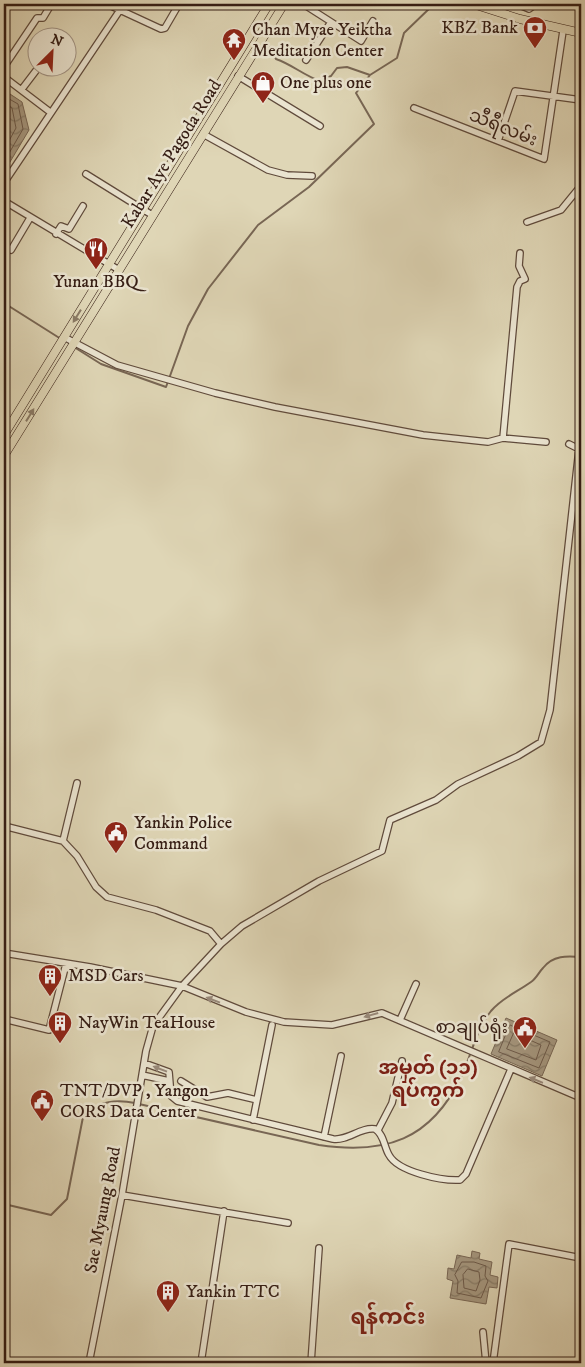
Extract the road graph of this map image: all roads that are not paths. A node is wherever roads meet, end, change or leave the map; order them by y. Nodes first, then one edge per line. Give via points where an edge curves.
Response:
1 (107, 4) edge
2 (179, 4) edge
3 (284, 4) edge
4 (304, 4) edge
5 (473, 4) edge
6 (517, 4) edge
7 (536, 4) edge
8 (268, 6) edge
9 (487, 6) edge
10 (49, 8) dead end
11 (120, 10) junction
12 (277, 14) junction
13 (373, 21) dead end
14 (331, 22) junction
15 (563, 30) junction
16 (581, 33) edge
17 (306, 60) dead end
18 (4, 67) edge
19 (238, 76) junction
20 (4, 77) edge
21 (30, 78) edge
22 (22, 89) junction
23 (554, 96) junction
24 (581, 100) edge
25 (414, 108) dead end
26 (50, 112) junction
27 (320, 126) dead end
28 (202, 134) junction
29 (498, 141) junction
30 (86, 174) dead end
31 (312, 176) dead end
32 (4, 183) edge
33 (580, 185) edge
34 (4, 201) edge
35 (83, 206) dead end
36 (142, 209) junction
37 (152, 215) junction
38 (581, 216) edge
39 (30, 218) junction
40 (527, 222) dead end
41 (56, 234) junction
42 (4, 246) edge
43 (520, 253) dead end
44 (108, 266) junction
45 (119, 270) junction
46 (63, 339) junction
47 (74, 343) junction
48 (48, 363) junction
49 (58, 369) junction
50 (4, 435) edge
51 (503, 438) junction
52 (546, 442) dead end
53 (569, 444) dead end
54 (4, 456) edge
55 (77, 783) dead end
56 (4, 826) edge
57 (63, 841) junction
58 (221, 944) junction
59 (4, 953) edge
60 (66, 964) junction
61 (416, 984) dead end
62 (182, 986) junction
63 (4, 1019) edge
64 (400, 1020) junction
65 (272, 1024) dead end
66 (341, 1056) dead end
67 (402, 1061) dead end
68 (144, 1063) junction
69 (511, 1069) junction
70 (142, 1075) junction
71 (169, 1081) junction
72 (181, 1081) dead end
73 (581, 1098) edge
74 (257, 1100) junction
75 (253, 1120) junction
76 (378, 1130) junction
77 (324, 1137) junction
78 (122, 1195) junction
79 (224, 1211) junction
80 (288, 1223) dead end
81 (319, 1248) dead end
82 (581, 1258) edge
83 (483, 1332) dead end
84 (581, 1342) edge
85 (89, 1363) edge
86 (201, 1363) edge
87 (311, 1363) edge
88 (486, 1363) edge
89 (493, 1363) edge
90 (579, 1363) edge

1 - 11 street
2 - 11 street via 165,28 161,29
3 - 12 main road, Kabar Aye Pagoda Road
4 - 14 street
5 - 9 main road
6 - 7 street via 529,9
8 - 12 main road
8 - 36 main road
9 - 15 main road
10 - 18 street via 43,18 38,18
11 - 26 street
12 - 19 main road, Kabar Aye Pagoda Road
13 - 14 street via 362,41
14 - 17 street
15 - 16 main road
15 - 23 street, သီရီလမ်း
19 - 27 street
19 - 28 main road, Kabar Aye Pagoda Road
20 - 22 street
21 - 22 street
22 - 26 street
23 - 24 street
23 - 29 street via 515,91
23 - 29 street, သီရီလမ်း via 544,159
25 - 29 street, သီရီလမ်း
26 - 32 street
28 - 31 street via 268,170
28 - 37 main road, Kabar Aye Pagoda Road
30 - 36 street
33 - 38 street
33 - 40 street via 561,210
34 - 39 street
35 - 41 street via 68,230 61,226
36 - 37 street
36 - 44 main road
37 - 45 main road, Kabar Aye Pagoda Road
39 - 41 street
39 - 42 street via 11,250
41 - 44 street
43 - 51 street via 519,266 525,279 517,287
44 - 45 street
44 -> 46 main road
45 - 47 main road, Kabar Aye Pagoda Road
46 - 47 street
46 - 48 main road
47 - 49 main road, Kabar Aye Pagoda Road
47 - 51 street via 117,365 275,407 423,435 488,442
48 - 49 main road
48 - 50 main road
54 -> 49 main road, Kabar Aye Pagoda Road
51 - 52 street
53 - 58 street, Sae Myaung Road via 579,449 550,710 541,742 458,784 436,800 390,820 382,851 276,906 242,926
55 - 57 street
56 - 57 street
57 - 58 street via 107,897 156,910 210,932
58 - 62 street, Sae Myaung Road
59 - 60 street
60 - 62 street
60 - 63 street via 49,1030
61 - 64 street
64 -> 62 street via 382,1012 332,1026 284,1022 230,1006
62 - 68 street, Sae Myaung Road via 154,1026
64 - 69 street
65 - 74 street
66 - 77 street
67 - 76 street via 392,1104
68 - 70 street, Sae Myaung Road
71 -> 68 street via 169,1072
73 -> 69 street
69 - 76 street via 466,1174 460,1180 436,1178 397,1164 390,1157
70 - 71 street
70 - 78 street, Sae Myaung Road
71 - 75 street via 171,1096 177,1101
72 - 74 street via 207,1097 228,1093
74 - 75 street
75 - 77 street
76 - 77 street via 365,1129 338,1140
78 - 79 street
78 - 85 street, Sae Myaung Road
79 - 80 street
79 - 86 street
81 - 87 street
82 - 89 street via 509,1244
83 - 88 street
84 - 90 street

